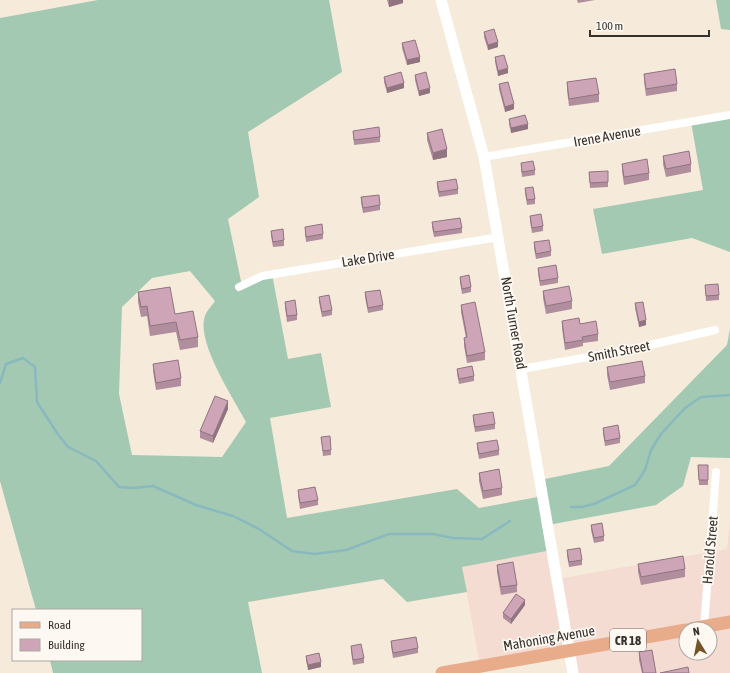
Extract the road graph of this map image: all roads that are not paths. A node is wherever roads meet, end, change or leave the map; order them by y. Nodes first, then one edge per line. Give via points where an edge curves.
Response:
1 (441, 0) edge
2 (730, 115) edge
3 (484, 157) junction
4 (499, 237) junction
5 (240, 287) dead end
6 (715, 330) dead end
7 (522, 369) junction
8 (716, 472) dead end
9 (704, 621) edge
10 (730, 622) edge
11 (718, 624) edge
12 (678, 631) edge
13 (570, 650) junction
14 (442, 673) edge
15 (573, 673) edge

1 - 3 street, North Turner Road
2 - 3 street, Irene Avenue
3 - 4 street, North Turner Road
4 - 5 street, Lake Drive via 262,276
4 - 7 street, North Turner Road
6 - 7 street, Smith Street via 637,348
7 - 13 street, North Turner Road
8 - 9 street, Harold Street
10 - 11 main road
12 - 13 main road, Mahoning Avenue / CR 18
13 - 14 main road, Mahoning Avenue / CR 18
13 - 15 street, North Turner Road

